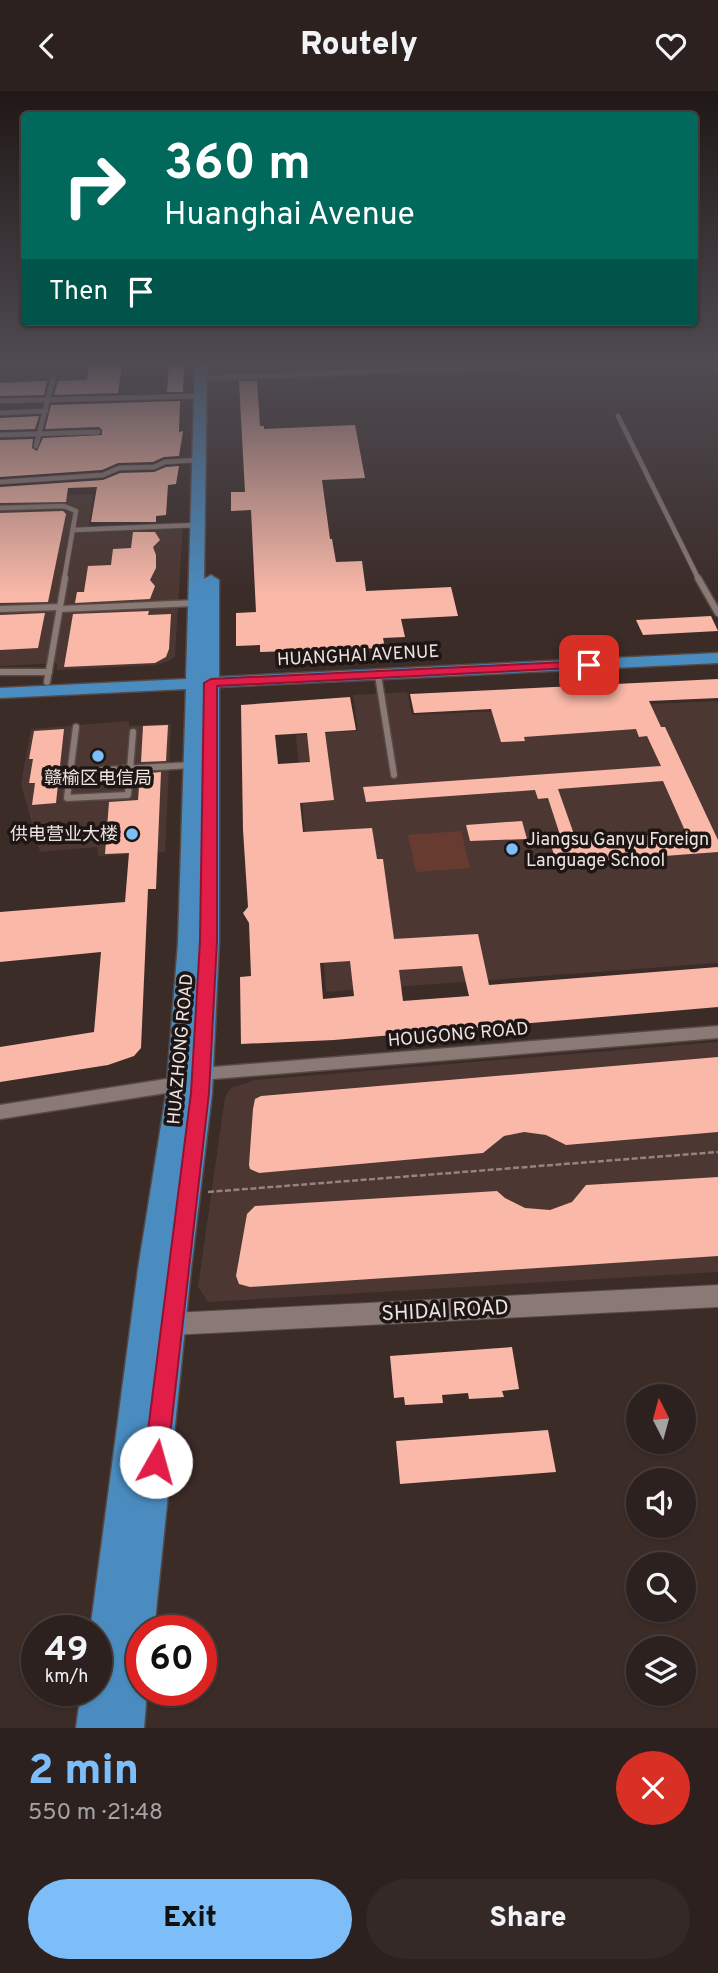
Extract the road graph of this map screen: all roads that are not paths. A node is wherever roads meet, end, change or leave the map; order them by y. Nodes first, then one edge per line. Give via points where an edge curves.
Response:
1 (37, 440) edge
2 (200, 440) edge
3 (205, 440) edge
4 (630, 440) edge
5 (36, 446) dead end
6 (198, 460) junction
7 (0, 482) edge
8 (0, 508) edge
9 (197, 525) junction
10 (73, 530) junction
11 (196, 603) junction
12 (60, 608) junction
13 (0, 609) edge
14 (718, 613) edge
15 (718, 650) edge
16 (718, 659) edge
17 (0, 672) edge
18 (377, 675) junction
19 (48, 677) junction
20 (203, 679) junction
21 (0, 684) edge
22 (0, 693) edge
23 (76, 727) dead end
24 (133, 732) dead end
25 (193, 765) junction
26 (130, 768) junction
27 (70, 772) junction
28 (394, 775) dead end
29 (718, 1032) edge
30 (194, 1080) junction
31 (0, 1112) edge
32 (718, 1296) edge
33 (171, 1324) junction
34 (94, 1728) edge
35 (126, 1728) edge

1 - 5 lane
2 - 6 main road, HUAZHONG ROAD
3 - 20 main road, HUAZHONG ROAD
4 - 14 lane
6 - 7 lane via 119,468 103,475
6 - 9 main road, HUAZHONG ROAD
8 - 10 lane via 72,507 76,512
9 - 10 lane
9 - 11 main road, HUAZHONG ROAD
10 - 12 lane
11 - 12 lane
11 - 20 main road, HUAZHONG ROAD
12 - 13 lane
12 - 19 lane
15 - 20 main road, HUANGHAI AVENUE
16 - 18 main road, HUANGHAI AVENUE
17 - 19 lane
18 - 20 main road, HUANGHAI AVENUE
18 - 28 lane
19 - 20 main road, HUANGHAI AVENUE
19 - 21 main road, HUANGHAI AVENUE
20 - 22 main road, HUANGHAI AVENUE
20 - 25 main road, HUAZHONG ROAD
20 - 30 main road, HUAZHONG ROAD via 208,941
23 - 27 lane
24 - 26 lane
25 - 26 lane
25 - 30 main road, HUAZHONG ROAD via 188,943
26 - 27 lane
26 - 27 lane via 128,795 67,798
29 - 30 street, HOUGONG ROAD
30 - 31 street, HOUGONG ROAD
30 - 33 main road, HUAZHONG ROAD via 187,1194
30 - 34 main road, HUAZHONG ROAD
32 - 33 street, SHIDAI ROAD
33 - 35 main road, HUAZHONG ROAD

